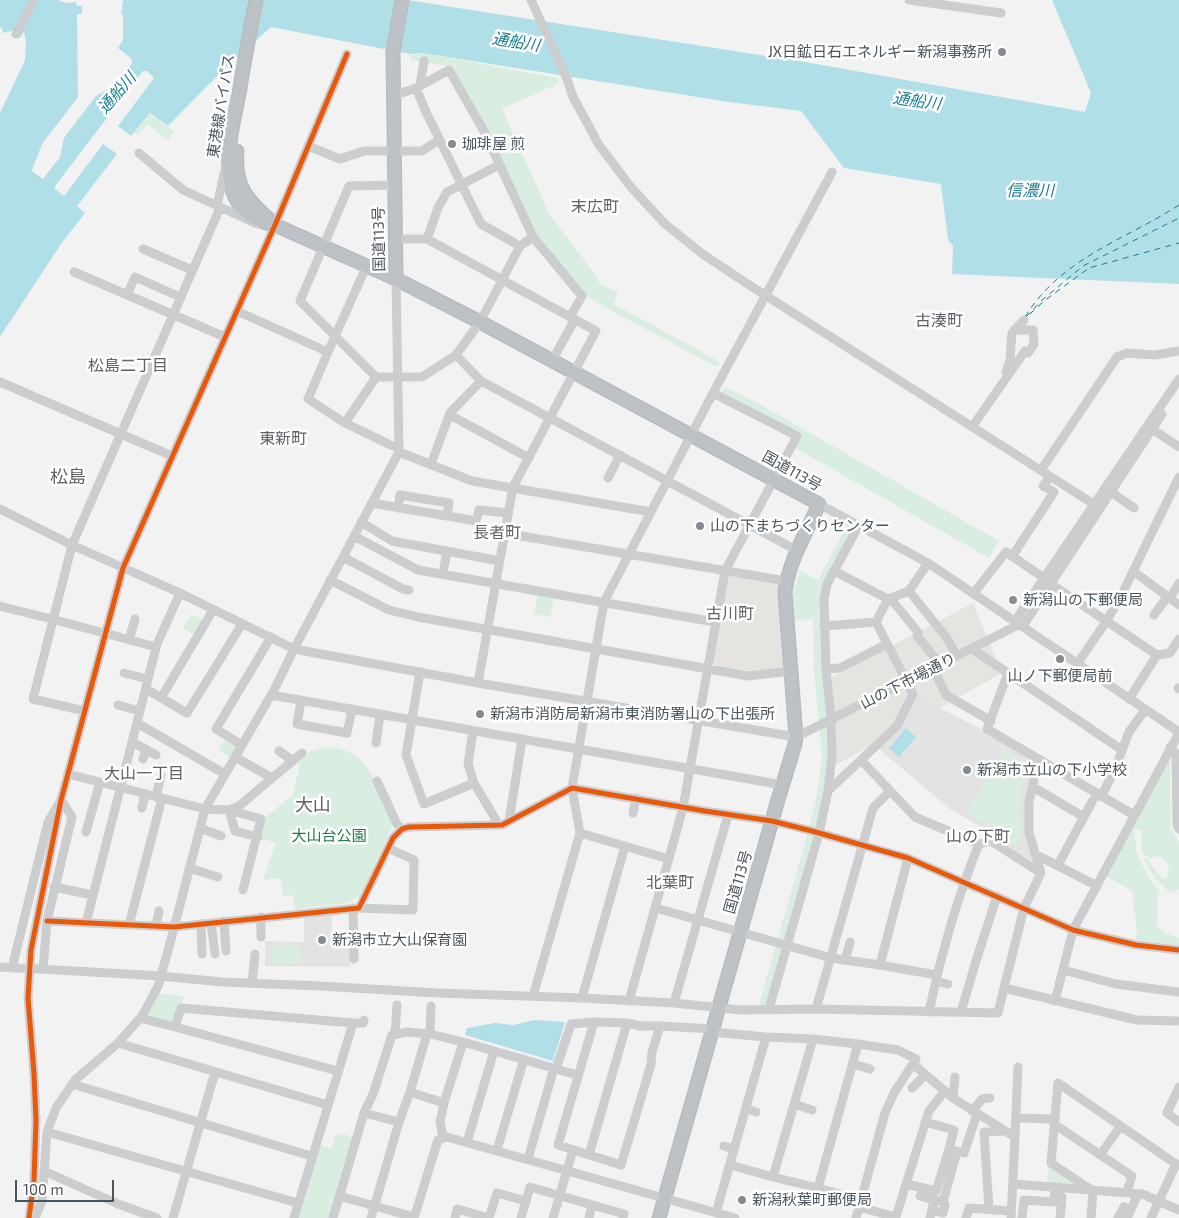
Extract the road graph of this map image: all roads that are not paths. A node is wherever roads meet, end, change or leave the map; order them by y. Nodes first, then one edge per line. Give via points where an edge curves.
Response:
1 (34, 0) edge
2 (256, 0) edge
3 (264, 0) edge
4 (402, 0) edge
5 (909, 0) edge
6 (532, 3) edge
7 (1001, 13) dead end
8 (16, 34) dead end
9 (347, 54) dead end
10 (424, 60) dead end
11 (418, 87) junction
12 (393, 96) junction
13 (439, 140) junction
14 (308, 146) junction
15 (394, 150) junction
16 (139, 153) dead end
17 (232, 154) junction
18 (499, 165) junction
19 (832, 172) dead end
20 (461, 184) junction
21 (395, 185) junction
22 (219, 207) junction
23 (275, 225) junction
24 (533, 237) junction
25 (396, 239) junction
26 (426, 239) junction
27 (324, 246) junction
28 (520, 246) junction
29 (144, 249) dead end
30 (367, 265) junction
31 (192, 270) junction
32 (74, 272) dead end
33 (396, 279) junction
34 (502, 281) junction
35 (127, 295) junction
36 (765, 295) junction
37 (180, 297) junction
38 (237, 311) junction
39 (172, 316) junction
40 (572, 318) junction
41 (1024, 320) dead end
42 (480, 322) junction
43 (1014, 330) junction
44 (336, 336) junction
45 (225, 338) junction
46 (1179, 351) edge
47 (328, 352) junction
48 (456, 354) junction
49 (552, 361) junction
50 (574, 372) junction
51 (398, 377) junction
52 (376, 378) junction
53 (1179, 379) edge
54 (481, 381) junction
55 (0, 382) edge
56 (1001, 384) junction
57 (1179, 389) edge
58 (713, 393) junction
59 (450, 415) junction
60 (550, 418) junction
61 (345, 423) junction
62 (972, 427) junction
63 (1152, 429) junction
64 (119, 434) junction
65 (692, 436) junction
66 (1179, 447) edge
67 (399, 450) junction
68 (620, 455) junction
69 (172, 456) junction
70 (529, 458) junction
71 (431, 464) junction
72 (1041, 470) junction
73 (1050, 476) junction
74 (1179, 477) edge
75 (608, 478) dead end
76 (773, 479) junction
77 (668, 482) junction
78 (513, 487) junction
79 (1111, 492) junction
80 (372, 503) junction
81 (819, 504) junction
82 (1097, 506) junction
83 (398, 508) junction
84 (1134, 508) dead end
85 (0, 509) edge
86 (651, 512) junction
87 (508, 513) junction
88 (447, 516) junction
89 (361, 522) junction
90 (749, 525) junction
91 (859, 525) junction
92 (504, 533) junction
93 (354, 536) junction
94 (72, 545) junction
95 (447, 551) junction
96 (798, 551) junction
97 (1015, 552) dead end
98 (628, 555) junction
99 (343, 557) junction
100 (500, 561) junction
101 (928, 563) junction
102 (123, 568) junction
103 (725, 571) junction
104 (834, 571) junction
105 (1133, 571) junction
106 (443, 574) junction
107 (330, 580) junction
108 (786, 581) junction
109 (1047, 581) junction
110 (496, 583) junction
111 (1179, 583) edge
112 (409, 590) dead end
113 (909, 591) junction
114 (180, 593) junction
115 (973, 594) junction
116 (1169, 597) junction
117 (889, 599) junction
118 (604, 602) junction
119 (1179, 604) edge
120 (0, 606) edge
121 (213, 610) junction
122 (1154, 614) dead end
123 (52, 618) junction
124 (135, 619) dead end
125 (715, 622) junction
126 (876, 622) junction
127 (1106, 622) junction
128 (242, 624) junction
129 (1019, 624) junction
130 (824, 626) junction
131 (488, 629) junction
132 (106, 633) junction
133 (271, 637) junction
134 (1179, 639) edge
135 (129, 640) junction
136 (887, 644) junction
137 (156, 647) junction
138 (595, 648) junction
139 (972, 648) junction
140 (294, 649) junction
141 (1157, 655) junction
142 (957, 656) junction
143 (1077, 664) junction
144 (936, 666) junction
145 (708, 668) junction
146 (826, 669) junction
147 (791, 671) junction
148 (420, 672) junction
149 (124, 673) dead end
150 (1008, 673) junction
151 (148, 679) junction
152 (906, 681) junction
153 (478, 683) junction
154 (146, 689) junction
155 (271, 695) junction
156 (161, 698) junction
157 (1129, 699) junction
158 (301, 701) junction
159 (586, 701) junction
160 (118, 704) dead end
161 (140, 710) junction
162 (352, 710) junction
163 (1145, 710) junction
164 (84, 711) junction
165 (380, 715) junction
166 (831, 719) junction
167 (411, 720) junction
168 (699, 720) junction
169 (991, 720) junction
170 (137, 723) junction
171 (473, 731) junction
172 (1179, 732) edge
173 (796, 736) junction
174 (522, 740) junction
175 (132, 742) junction
176 (376, 742) dead end
177 (242, 745) junction
178 (1170, 747) junction
179 (146, 749) junction
180 (578, 749) junction
181 (1122, 750) junction
182 (279, 751) dead end
183 (302, 753) dead end
184 (156, 754) dead end
185 (235, 757) junction
186 (1035, 757) junction
187 (143, 758) dead end
188 (861, 760) junction
189 (293, 761) junction
190 (690, 768) junction
191 (68, 774) junction
192 (225, 774) junction
193 (161, 775) dead end
194 (272, 778) junction
195 (100, 782) junction
196 (377, 782) dead end
197 (474, 783) junction
198 (783, 785) junction
199 (1033, 786) junction
200 (120, 788) junction
201 (572, 788) junction
202 (828, 791) junction
203 (890, 791) junction
204 (146, 794) junction
205 (159, 797) junction
206 (636, 798) junction
207 (1097, 798) junction
208 (61, 800) junction
209 (142, 808) dead end
210 (683, 808) junction
211 (205, 809) junction
212 (229, 810) junction
213 (633, 813) dead end
214 (728, 815) junction
215 (1134, 815) junction
216 (1084, 817) junction
217 (509, 821) junction
218 (772, 821) junction
219 (500, 825) junction
220 (200, 828) junction
221 (402, 829) junction
222 (1179, 829) edge
223 (86, 832) dead end
224 (819, 832) junction
225 (580, 833) junction
226 (221, 836) dead end
227 (258, 837) junction
228 (862, 844) junction
229 (979, 844) junction
230 (625, 846) junction
231 (388, 848) junction
232 (1035, 854) junction
233 (908, 858) junction
234 (669, 859) junction
235 (1058, 865) junction
236 (189, 868) junction
237 (1041, 873) junction
238 (218, 877) dead end
239 (964, 882) junction
240 (1097, 886) junction
241 (54, 887) junction
242 (243, 890) dead end
243 (93, 895) junction
244 (997, 896) junction
245 (356, 908) junction
246 (656, 908) junction
247 (1024, 908) junction
248 (159, 911) dead end
249 (261, 918) junction
250 (47, 921) junction
251 (697, 921) junction
252 (224, 922) junction
253 (86, 923) junction
254 (211, 923) junction
255 (201, 924) junction
256 (129, 925) junction
257 (156, 926) junction
258 (174, 927) junction
259 (1073, 930) junction
260 (740, 933) junction
261 (261, 937) dead end
262 (850, 942) dead end
263 (786, 946) junction
264 (1179, 950) edge
265 (226, 951) dead end
266 (202, 954) dead end
267 (215, 954) dead end
268 (255, 954) dead end
269 (831, 958) junction
270 (354, 959) dead end
271 (845, 960) junction
272 (880, 965) junction
273 (0, 967) edge
274 (15, 968) junction
275 (41, 969) junction
276 (1063, 970) junction
277 (221, 972) dead end
278 (161, 976) junction
279 (936, 978) junction
280 (221, 982) junction
281 (252, 983) junction
282 (948, 984) dead end
283 (1004, 988) junction
284 (1179, 992) edge
285 (533, 996) junction
286 (582, 998) junction
287 (629, 1001) junction
288 (1056, 1001) junction
289 (674, 1003) junction
290 (397, 1005) dead end
291 (431, 1006) dead end
292 (720, 1007) junction
293 (816, 1008) junction
294 (769, 1009) junction
295 (929, 1012) junction
296 (962, 1012) junction
297 (140, 1018) junction
298 (364, 1020) dead end
299 (1179, 1020) edge
300 (594, 1022) junction
301 (353, 1023) junction
302 (627, 1023) junction
303 (660, 1026) junction
304 (176, 1027) junction
305 (713, 1031) junction
306 (395, 1034) junction
307 (429, 1034) junction
308 (766, 1037) junction
309 (813, 1039) junction
310 (463, 1042) junction
311 (118, 1043) junction
312 (858, 1044) junction
313 (494, 1051) junction
314 (524, 1059) junction
315 (852, 1064) junction
316 (913, 1064) junction
317 (1018, 1067) dead end
318 (555, 1069) junction
319 (870, 1069) dead end
320 (338, 1071) junction
321 (215, 1072) junction
322 (578, 1075) junction
323 (925, 1075) junction
324 (955, 1077) dead end
325 (72, 1084) junction
326 (1179, 1087) edge
327 (912, 1088) dead end
328 (751, 1091) junction
329 (410, 1092) junction
330 (944, 1092) junction
331 (760, 1094) dead end
332 (952, 1098) junction
333 (990, 1098) dead end
334 (444, 1103) junction
335 (794, 1104) junction
336 (328, 1105) junction
337 (746, 1109) junction
338 (812, 1110) dead end
339 (756, 1112) dead end
340 (974, 1112) junction
341 (364, 1113) junction
342 (1016, 1118) junction
343 (200, 1122) junction
344 (399, 1122) junction
345 (925, 1122) junction
346 (1054, 1122) junction
347 (1179, 1122) edge
348 (1120, 1127) junction
349 (1004, 1131) junction
350 (47, 1132) junction
351 (443, 1137) junction
352 (1015, 1137) junction
353 (467, 1142) junction
354 (724, 1146) dead end
355 (734, 1149) junction
356 (497, 1150) junction
357 (573, 1150) junction
358 (949, 1151) junction
359 (589, 1155) junction
360 (1100, 1155) junction
361 (312, 1156) junction
362 (528, 1159) junction
363 (730, 1164) junction
364 (567, 1170) junction
365 (44, 1171) junction
366 (186, 1172) junction
367 (773, 1177) junction
368 (906, 1184) junction
369 (1013, 1184) junction
370 (1057, 1187) junction
371 (818, 1188) junction
372 (1093, 1191) junction
373 (1127, 1192) junction
374 (1138, 1194) junction
375 (560, 1195) junction
376 (339, 1196) junction
377 (920, 1196) dead end
378 (665, 1198) junction
379 (526, 1201) junction
380 (1159, 1201) junction
381 (298, 1203) junction
382 (860, 1204) junction
383 (374, 1205) junction
384 (592, 1205) junction
385 (939, 1208) edge
386 (1179, 1210) edge
387 (986, 1212) edge
388 (712, 1214) edge
389 (1011, 1214) edge
390 (1124, 1216) edge
391 (414, 1217) edge
392 (892, 1217) edge
393 (1022, 1217) edge
394 (29, 1218) edge
395 (35, 1218) edge
396 (157, 1218) edge
397 (173, 1218) edge
398 (294, 1218) edge
399 (332, 1218) edge
400 (371, 1218) edge
401 (455, 1218) edge
402 (489, 1218) edge
403 (521, 1218) edge
404 (553, 1218) edge
405 (588, 1218) edge
406 (623, 1218) edge
407 (659, 1218) edge
408 (734, 1218) edge
409 (856, 1218) edge
410 (966, 1218) edge
411 (1060, 1218) edge
412 (1091, 1218) edge
413 (1151, 1218) edge

1 - 8 street
2 - 17 highway, 東港線バイパス
3 - 17 highway, 東港線バイパス
4 - 12 highway, 国道113号 via 393,52
5 - 7 street
6 - 36 street via 573,97 599,145 630,186 665,224 704,255
9 - 14 street
10 - 11 street
11 - 12 street
11 - 13 street
11 - 18 street via 448,70 485,133
12 - 15 highway, 国道113号
13 - 15 street via 422,150
13 - 20 street
14 - 15 street via 340,159 364,151
14 - 23 street
15 - 21 highway, 国道113号
16 - 22 street via 183,190
17 - 22 street
17 - 23 highway, 東港線バイパス via 245,196
18 - 20 street
18 - 24 street
19 - 36 street
20 - 26 street via 447,192
20 - 28 street via 481,224
21 - 25 highway, 国道113号
21 - 27 street via 349,186
22 - 23 street via 269,229
22 - 31 street
23 - 27 highway, 東港線バイパス
23 - 38 street
24 - 28 street
24 - 40 street via 582,296
25 - 26 street
25 - 33 highway, 国道113号
26 - 34 street
27 - 30 highway, 東港線バイパス
27 - 44 street via 300,301
28 - 34 street
29 - 31 street
30 - 33 highway, 東港線バイパス
30 - 44 street
31 - 37 street
32 - 35 street
33 - 42 highway, 国道113号
33 - 51 street
34 - 40 street
34 - 42 street
35 - 37 street via 135,277
35 - 39 street
36 - 58 street
36 - 62 street
37 - 39 street
38 - 45 street
38 - 47 street
39 - 45 street
39 - 64 street
40 - 49 street
40 - 50 street via 596,331
41 - 43 street
42 - 48 street
42 - 49 highway, 国道113号
43 - 56 street via 1010,360
43 - 56 street via 1033,330 1034,344
44 - 47 street
44 - 52 street
45 - 69 street
46 - 72 street via 1155,355 1127,353 1117,357
47 - 61 street via 308,400
48 - 51 street via 422,376
48 - 54 street
49 - 50 highway, 国道113号
50 - 60 street
50 - 65 highway, 国道113号
51 - 52 street
51 - 67 street
52 - 61 street
53 - 82 street
54 - 59 street
54 - 60 street
55 - 64 street
56 - 62 street
57 - 63 street
58 - 65 street
58 - 76 street via 797,436
59 - 70 street
59 - 71 street
60 - 68 street
60 - 70 street
61 - 67 street
62 - 72 street
63 - 66 street
63 - 79 street
64 - 69 street
64 - 94 street
65 - 76 highway, 国道113号
65 - 77 street
67 - 71 street
67 - 80 street
68 - 75 street
68 - 77 street
69 - 102 street
70 - 78 street
71 - 78 street via 472,481
72 - 73 street
73 - 82 street
73 - 97 street via 1043,486 1054,492
74 - 105 street
76 - 81 highway, 国道113号
76 - 90 street
77 - 86 street
77 - 90 street
78 - 86 street
78 - 87 street
79 - 82 street
79 - 84 street
80 - 83 street
80 - 89 street
81 - 91 street
81 - 96 highway, 国道113号
82 - 109 street
83 - 88 street
83 - 88 street via 400,495 449,503
85 - 94 street
86 - 98 street
87 - 88 street via 478,510 476,521
87 - 92 street
89 - 93 street
89 - 95 street via 392,542
90 - 96 street
90 - 103 street
91 - 101 street
91 - 104 street
92 - 98 street
92 - 100 street
93 - 99 street
93 - 106 street via 418,570
94 - 102 street
94 - 123 street
95 - 100 street
95 - 106 street
96 - 108 highway, 国道113号
98 - 103 street
98 - 118 street
99 - 107 street
99 - 112 street
100 - 110 street
101 - 113 street
101 - 115 street
102 - 114 street
102 - 132 street
103 - 108 street
103 - 125 street
104 - 117 street
104 - 130 street via 824,600
105 - 116 street
105 - 127 street
106 - 110 street
107 - 131 street via 389,610
107 - 140 street
108 - 147 highway, 国道113号
109 - 115 street via 1006,552
109 - 127 street
109 - 129 street
110 - 118 street
110 - 131 street
111 - 116 street
113 - 117 street
113 - 142 street
114 - 121 street
114 - 137 street
115 - 129 street
116 - 119 street
116 - 122 street
117 - 126 street
117 - 144 street via 918,632
118 - 125 street
118 - 138 street
120 - 123 street
121 - 128 street
121 - 156 street
123 - 132 street
123 - 164 street via 33,699
124 - 135 street
125 - 145 street
126 - 130 street
126 - 136 street
127 - 141 street
127 - 143 street
128 - 133 street
128 - 156 street via 187,713
129 - 139 street, 山の下市場通り
129 - 143 street
130 - 146 street
131 - 138 street
131 - 153 street
132 - 135 street
132 - 164 street
133 - 140 street
133 - 177 street via 216,729
134 - 141 street via 1170,652
135 - 137 street
136 - 146 street via 840,668
136 - 152 street
137 - 151 street
138 - 145 street
138 - 159 street
139 - 142 street, 山の下市場通り
139 - 150 street
140 - 148 street
140 - 155 street
141 - 157 street
142 - 144 street, 山の下市場通り
143 - 157 street
144 - 152 street, 山の下市場通り
144 - 169 street via 946,695
145 - 147 street via 748,676
145 - 168 street
146 - 166 street
147 - 173 highway, 国道113号
148 - 153 street
148 - 167 street
149 - 151 street
150 - 169 street
150 - 181 street
151 - 154 street
152 - 166 street, 山の下市場通り
152 - 188 street via 913,694 896,726
153 - 159 street
154 - 156 street
154 - 161 street
155 - 158 street
155 - 177 street
157 - 163 street
158 - 162 street
158 - 162 street via 297,724 347,733
159 - 168 street
159 - 180 street
160 - 161 street
161 - 170 street
162 - 165 street
163 - 172 street
163 - 181 street via 1129,732
164 - 191 street
165 - 167 street
165 - 176 street
166 - 173 street, 山の下市場通り
166 - 202 street via 832,756
167 - 171 street
167 - 197 street via 406,755 424,804
168 - 173 street
168 - 190 street
169 - 186 street via 987,729
170 - 175 street
170 - 192 street
171 - 174 street
171 - 197 street via 468,764
172 - 178 street
173 - 198 highway, 国道113号
174 - 180 street
174 - 217 street
175 - 179 street
175 - 200 street
177 - 185 street
178 - 215 street
178 - 222 street via 1176,754
179 - 184 street
179 - 187 street
180 - 190 street
180 - 201 street
181 - 207 street via 1115,769
182 - 189 street
183 - 189 street
185 - 192 street
185 - 194 street
186 - 199 street
186 - 207 street
188 - 202 street
188 - 203 street
189 - 194 street
190 - 198 street
190 - 210 street
191 - 195 street
191 - 208 street
192 - 211 street
193 - 205 street
194 - 212 street via 239,806
195 - 200 street
195 - 223 street
196 - 221 street
197 - 219 street
198 - 218 highway, 国道113号
199 - 216 street
199 - 232 street via 1029,802 1029,833
200 - 204 street
200 - 243 street
201 - 206 street
201 - 217 street
201 - 225 street
202 - 224 street
203 - 228 street via 873,808
203 - 229 street via 915,817
204 - 205 street
204 - 209 street
205 - 211 street
205 - 256 street
206 - 210 street
206 - 213 street
207 - 215 street
207 - 216 street
208 - 241 street via 72,817
208 - 274 street via 48,822
208 - 394 street via 31,950 28,998 36,1121
210 - 214 street
210 - 234 street
211 - 212 street
211 - 220 street
212 - 227 street via 234,831
212 - 227 street via 261,819
214 - 218 street
214 - 251 street
215 - 240 street
216 - 235 street
217 - 219 street
218 - 224 street
218 - 260 highway, 国道113号
219 - 221 street
220 - 226 street
220 - 236 street
221 - 231 street
224 - 228 street
224 - 263 street
225 - 230 street
225 - 285 street
227 - 242 street
228 - 233 street
228 - 269 street
229 - 237 street via 991,841
229 - 239 street
230 - 234 street
230 - 286 street
231 - 245 street
231 - 245 street via 414,860 413,910
232 - 235 street
232 - 237 street
233 - 239 street
233 - 272 street
234 - 246 street
235 - 240 street
236 - 238 street
236 - 258 street
237 - 247 street
239 - 244 street
239 - 279 street
240 - 259 street
241 - 243 street
241 - 250 street
243 - 253 street
244 - 247 street
244 - 296 street
245 - 249 street
245 - 270 street
246 - 251 street
246 - 287 street
247 - 259 street
247 - 283 street
248 - 257 street
249 - 252 street
249 - 261 street
250 - 253 street
250 - 275 street
251 - 260 street
251 - 289 street
252 - 254 street
252 - 265 street
253 - 256 street
254 - 255 street
254 - 267 street
255 - 258 street
255 - 266 street
256 - 257 street
257 - 258 street
258 - 278 street
259 - 264 street via 1136,945
259 - 276 street
260 - 263 street
260 - 292 highway, 国道113号
262 - 271 street
263 - 269 street
263 - 294 street
268 - 281 street
269 - 271 street
269 - 293 street
271 - 272 street
272 - 279 street
273 - 274 street
274 - 275 street, bridge
275 - 278 street
276 - 284 street via 1116,984
276 - 288 street
277 - 280 street
278 - 280 street
278 - 297 street
279 - 282 street
279 - 295 street
280 - 281 street
281 - 285 street
283 - 288 street
283 - 296 street via 998,1012
285 - 286 street
286 - 287 street
287 - 289 street
288 - 299 street via 1137,1020
289 - 292 street
290 - 306 street
291 - 307 street
292 - 294 street
292 - 305 highway, 国道113号
293 - 294 street
293 - 295 street
295 - 296 street
297 - 304 street
297 - 311 street
298 - 301 street via 363,1023
300 - 302 street
300 - 318 street via 571,1024
300 - 322 street
301 - 304 street via 181,1008
301 - 320 street
302 - 303 street
302 - 359 street
303 - 305 street
303 - 359 street via 621,1165
304 - 320 street
305 - 308 street
305 - 378 highway, 国道113号
306 - 307 street
306 - 341 street
307 - 310 street
307 - 329 street
308 - 309 street
308 - 328 street
309 - 312 street
309 - 335 street
310 - 313 street
310 - 334 street
311 - 321 street
311 - 325 street
312 - 315 street
312 - 316 street via 898,1050 916,1059
313 - 314 street
313 - 353 street
314 - 318 street
314 - 356 street
315 - 319 street
315 - 371 street
316 - 323 street
316 - 382 street via 885,1113
317 - 342 street
318 - 322 street
318 - 362 street
320 - 336 street
321 - 336 street
321 - 343 street
322 - 357 street via 558,1145
323 - 327 street
323 - 330 street
324 - 332 street
325 - 343 street
325 - 350 street via 56,1108
326 - 347 street via 1167,1113
328 - 331 street
328 - 337 street
329 - 334 street
329 - 344 street
330 - 332 street
330 - 345 street via 929,1111
332 - 340 street
333 - 340 street via 982,1099
334 - 351 street via 440,1122
335 - 338 street
335 - 367 street
336 - 361 street
337 - 339 street
337 - 355 street
340 - 349 street
340 - 358 street via 964,1153
341 - 344 street
341 - 376 street
342 - 346 street
342 - 352 street
343 - 361 street
343 - 366 street
344 - 383 street
345 - 358 street via 954,1130
345 - 368 street
346 - 348 street via 1058,1084
346 - 360 street
346 - 372 street via 1051,1163
348 - 360 street
348 - 380 street via 1176,1164
349 - 352 street
349 - 387 street via 984,1132
350 - 365 street
350 - 366 street
351 - 353 street
351 - 391 street via 438,1140 433,1153
352 - 369 street
353 - 356 street
354 - 355 street
355 - 363 street
356 - 362 street
357 - 359 street
357 - 364 street
358 - 368 street via 936,1191
358 - 385 street via 956,1155
360 - 373 street via 1132,1176
361 - 381 street
362 - 364 street
363 - 367 street
363 - 388 street
364 - 375 street
364 - 378 street
365 - 395 street via 42,1201
365 - 396 street
366 - 381 street
366 - 397 street
367 - 371 street
368 - 392 street
369 - 370 street
369 - 389 street
370 - 372 street
370 - 393 street via 1054,1202 1024,1200
370 - 411 street via 1058,1195 1062,1197
371 - 382 street
372 - 373 street
372 - 412 street
373 - 374 street
374 - 380 street
374 - 390 street
375 - 379 street via 530,1187
375 - 384 street
375 - 404 street
376 - 383 street
376 - 399 street
377 - 385 street
378 - 388 street
378 - 407 highway, 国道113号
379 - 402 street via 497,1193
379 - 403 street
380 - 386 street
380 - 413 street
381 - 398 street
382 - 392 street
382 - 409 street
383 - 391 street
383 - 400 street
384 - 405 street
384 - 406 street via 624,1214
387 - 389 street
387 - 410 street via 969,1208
388 - 408 street
389 - 393 street
401 - 402 street via 457,1209

